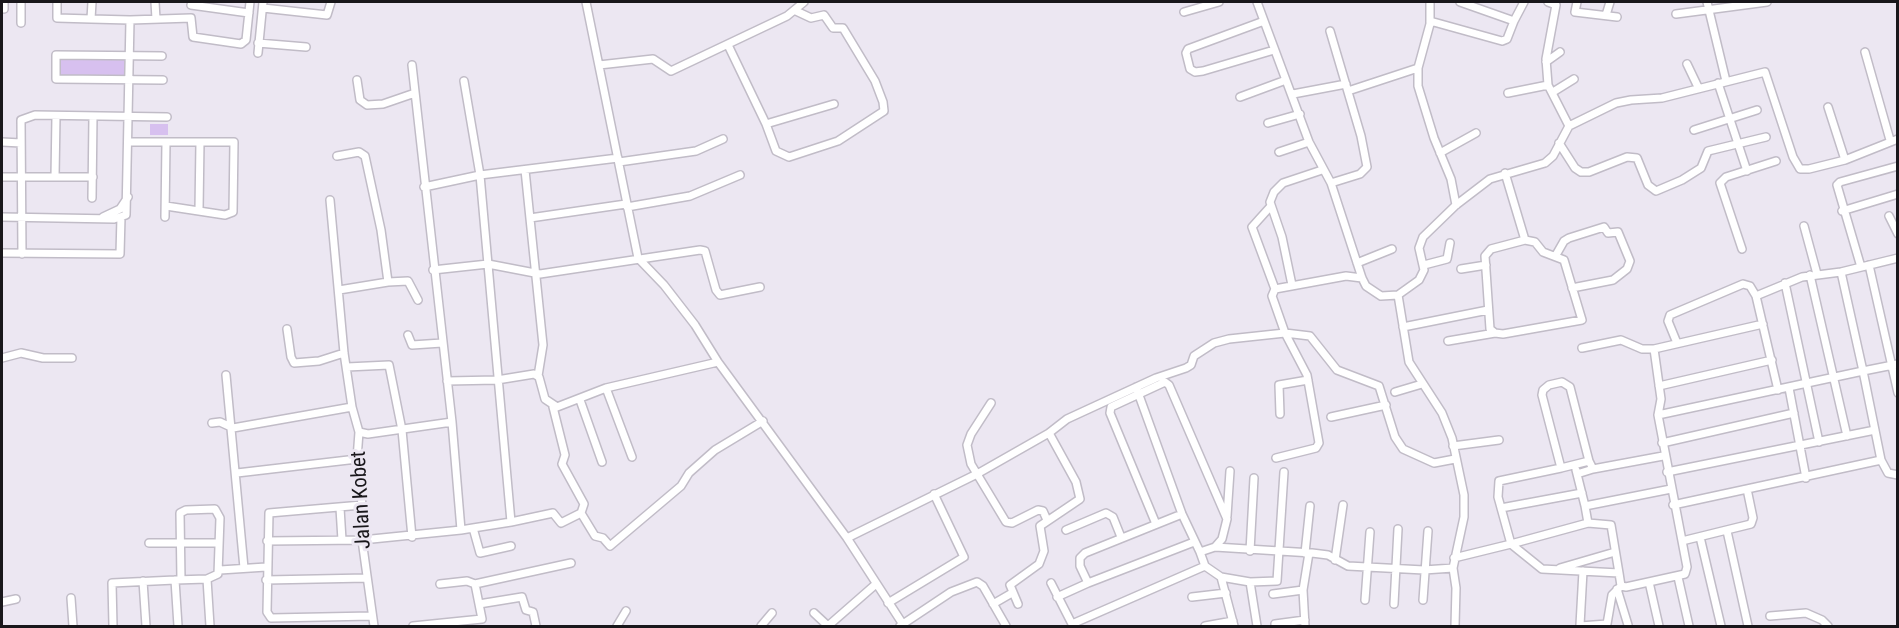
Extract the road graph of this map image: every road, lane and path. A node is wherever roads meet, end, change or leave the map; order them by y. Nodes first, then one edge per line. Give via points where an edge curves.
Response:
1 (21, 2) edge
2 (57, 2) edge
3 (92, 2) edge
4 (155, 2) edge
5 (250, 2) edge
6 (331, 2) edge
7 (586, 2) edge
8 (804, 2) edge
9 (1219, 2) edge
10 (1257, 2) edge
11 (1430, 2) edge
12 (1460, 2) edge
13 (1524, 2) edge
14 (1548, 2) edge
15 (1577, 2) edge
16 (1610, 2) edge
17 (1767, 2) edge
18 (191, 3) edge
19 (1556, 3) edge
20 (263, 5) edge
21 (1708, 5) edge
22 (796, 10) junction
23 (1184, 12) dead end
24 (249, 13) junction
25 (1676, 14) dead end
26 (1606, 15) junction
27 (1617, 17) dead end
28 (191, 18) junction
29 (91, 19) junction
30 (156, 19) junction
31 (130, 20) junction
32 (1264, 21) junction
33 (1430, 21) junction
34 (1514, 21) junction
35 (21, 24) dead end
36 (1330, 32) dead end
37 (258, 43) junction
38 (728, 45) junction
39 (306, 47) dead end
40 (1274, 50) junction
41 (1560, 52) dead end
42 (1865, 52) dead end
43 (258, 53) dead end
44 (130, 55) junction
45 (162, 56) dead end
46 (1546, 62) junction
47 (1687, 64) dead end
48 (411, 65) dead end
49 (600, 65) junction
50 (1418, 68) junction
51 (1574, 79) dead end
52 (129, 80) junction
53 (163, 80) dead end
54 (357, 80) dead end
55 (1286, 80) junction
56 (465, 81) dead end
57 (1722, 82) junction
58 (1548, 85) junction
59 (1698, 87) junction
60 (1347, 88) junction
61 (1553, 92) junction
62 (415, 93) junction
63 (1508, 93) dead end
64 (1293, 94) junction
65 (1240, 97) dead end
66 (834, 104) dead end
67 (1828, 107) dead end
68 (1757, 110) dead end
69 (1300, 114) junction
70 (56, 116) junction
71 (93, 116) junction
72 (129, 117) junction
73 (166, 117) dead end
74 (1729, 119) junction
75 (1268, 123) dead end
76 (766, 124) junction
77 (1569, 126) junction
78 (1694, 130) dead end
79 (1476, 133) dead end
80 (1766, 137) dead end
81 (723, 139) dead end
82 (1894, 140) edge
83 (2, 142) edge
84 (129, 142) junction
85 (166, 142) junction
86 (200, 142) junction
87 (1309, 142) junction
88 (21, 143) junction
89 (1559, 144) junction
90 (1738, 146) junction
91 (1279, 152) dead end
92 (1440, 153) junction
93 (337, 156) dead end
94 (618, 160) junction
95 (1845, 160) junction
96 (1776, 161) dead end
97 (1898, 166) edge
98 (525, 170) junction
99 (1322, 170) junction
100 (1747, 171) junction
101 (1505, 173) junction
102 (740, 175) dead end
103 (480, 176) junction
104 (2, 177) edge
105 (21, 177) junction
106 (56, 177) junction
107 (93, 177) junction
108 (1331, 183) junction
109 (424, 188) junction
110 (1898, 194) edge
111 (128, 196) junction
112 (92, 198) dead end
113 (330, 200) dead end
114 (1456, 205) junction
115 (166, 206) junction
116 (626, 206) junction
117 (1270, 207) junction
118 (200, 210) junction
119 (1842, 210) junction
120 (1889, 216) dead end
121 (2, 217) edge
122 (21, 217) junction
123 (103, 217) junction
124 (121, 217) junction
125 (165, 217) dead end
126 (530, 218) junction
127 (1804, 226) dead end
128 (1898, 234) edge
129 (1525, 240) junction
130 (1450, 243) dead end
131 (1392, 249) dead end
132 (1742, 249) dead end
133 (2, 253) edge
134 (22, 254) junction
135 (1556, 255) junction
136 (638, 258) junction
137 (1898, 258) edge
138 (1357, 263) junction
139 (488, 264) junction
140 (1424, 265) junction
141 (1486, 265) junction
142 (1869, 265) junction
143 (1861, 267) junction
144 (1461, 269) dead end
145 (434, 270) junction
146 (1841, 272) junction
147 (535, 273) junction
148 (1814, 275) junction
149 (1362, 278) junction
150 (388, 282) junction
151 (1785, 283) junction
152 (1292, 285) junction
153 (760, 287) dead end
154 (1572, 288) junction
155 (339, 290) junction
156 (1275, 290) junction
157 (1398, 295) junction
158 (1756, 296) junction
159 (418, 300) dead end
160 (1488, 310) junction
161 (1763, 324) junction
162 (1403, 327) junction
163 (287, 329) dead end
164 (1286, 333) junction
165 (1495, 333) junction
166 (408, 335) dead end
167 (1448, 341) dead end
168 (441, 342) junction
169 (1677, 343) junction
170 (1582, 348) dead end
171 (1654, 349) junction
172 (344, 353) junction
173 (2, 357) edge
174 (72, 358) dead end
175 (1772, 360) junction
176 (718, 362) junction
177 (1894, 365) edge
178 (347, 367) junction
179 (1863, 371) junction
180 (226, 375) dead end
181 (538, 376) junction
182 (1834, 378) junction
183 (497, 380) junction
184 (1308, 380) junction
185 (447, 381) junction
186 (1806, 383) junction
187 (1422, 384) junction
188 (1659, 386) junction
189 (606, 388) junction
190 (1789, 388) junction
191 (1138, 390) junction
192 (1778, 390) junction
193 (1395, 392) dead end
194 (1898, 393) edge
195 (580, 400) junction
196 (991, 403) dead end
197 (1386, 405) junction
198 (554, 406) junction
199 (352, 407) junction
200 (1794, 413) junction
201 (1280, 414) dead end
202 (1658, 415) junction
203 (1331, 417) dead end
204 (763, 421) junction
205 (452, 422) junction
206 (212, 423) dead end
207 (233, 428) junction
208 (402, 430) junction
209 (1875, 430) junction
210 (359, 432) junction
211 (1049, 433) junction
212 (1847, 436) junction
213 (1499, 440) dead end
214 (1820, 442) junction
215 (1662, 443) junction
216 (1453, 446) junction
217 (1799, 446) junction
218 (1664, 456) junction
219 (632, 457) dead end
220 (1276, 458) dead end
221 (357, 459) junction
222 (1455, 459) junction
223 (1881, 460) junction
224 (1589, 461) junction
225 (602, 462) dead end
226 (1575, 465) junction
227 (1561, 468) junction
228 (1593, 469) junction
229 (1230, 471) dead end
230 (1284, 472) dead end
231 (1667, 472) junction
232 (237, 473) junction
233 (977, 474) junction
234 (1577, 474) junction
235 (1898, 475) edge
236 (1254, 477) dead end
237 (1806, 478) junction
238 (1671, 489) junction
239 (1747, 489) junction
240 (1582, 493) junction
241 (934, 494) junction
242 (362, 505) junction
243 (1343, 505) dead end
244 (1673, 505) junction
245 (1310, 506) dead end
246 (1585, 506) junction
247 (340, 507) junction
248 (1501, 508) junction
249 (581, 513) junction
250 (1182, 514) junction
251 (1227, 519) junction
252 (1047, 520) junction
253 (511, 522) junction
254 (1588, 523) junction
255 (1156, 524) junction
256 (473, 528) junction
257 (1398, 529) dead end
258 (461, 530) junction
259 (1066, 530) dead end
260 (1428, 531) dead end
261 (1727, 531) junction
262 (1370, 532) dead end
263 (412, 537) junction
264 (1121, 537) junction
265 (1700, 537) junction
266 (847, 538) junction
267 (342, 540) junction
268 (363, 540) junction
269 (267, 541) junction
270 (180, 542) junction
271 (1194, 542) junction
272 (1682, 542) junction
273 (149, 543) dead end
274 (219, 543) junction
275 (1511, 544) junction
276 (511, 546) dead end
277 (1215, 547) junction
278 (1250, 551) junction
279 (1200, 552) junction
280 (1279, 552) junction
281 (1615, 552) junction
282 (1307, 553) junction
283 (1454, 558) junction
284 (1335, 561) junction
285 (571, 563) dead end
286 (1205, 566) junction
287 (266, 567) junction
288 (1367, 567) junction
289 (244, 568) junction
290 (1396, 568) junction
291 (1453, 568) junction
292 (220, 570) junction
293 (1424, 570) junction
294 (1555, 570) junction
295 (1583, 571) junction
296 (1619, 573) junction
297 (1221, 577) junction
298 (1678, 577) junction
299 (367, 578) junction
300 (207, 579) junction
301 (178, 580) junction
302 (266, 580) junction
303 (143, 581) junction
304 (1250, 582) junction
305 (1649, 582) junction
306 (1051, 583) dead end
307 (1088, 583) junction
308 (440, 584) dead end
309 (876, 584) junction
310 (475, 585) junction
311 (1619, 588) junction
312 (1303, 590) junction
313 (1012, 593) junction
314 (1226, 593) junction
315 (1273, 594) dead end
316 (1058, 597) junction
317 (1192, 597) dead end
318 (71, 598) dead end
319 (16, 599) dead end
320 (1365, 600) dead end
321 (1423, 600) dead end
322 (2, 602) edge
323 (888, 603) junction
324 (479, 604) junction
325 (993, 604) junction
326 (1018, 604) dead end
327 (1394, 604) dead end
328 (626, 611) dead end
329 (772, 613) dead end
330 (814, 613) dead end
331 (372, 616) junction
332 (1770, 616) dead end
333 (1305, 623) edge
334 (1234, 624) edge
335 (1275, 624) dead end
336 (1073, 625) edge
337 (1628, 625) dead end
338 (418, 626) edge
339 (828, 626) edge
340 (902, 626) edge
341 (1580, 626) edge
342 (73, 627) edge
343 (113, 627) edge
344 (146, 627) edge
345 (178, 627) edge
346 (210, 627) edge
347 (374, 627) edge
348 (536, 627) edge
349 (616, 627) edge
350 (760, 627) edge
351 (1006, 627) edge
352 (1205, 627) edge
353 (1257, 627) edge
354 (1455, 627) edge
355 (1659, 627) edge
356 (1689, 627) edge
357 (1721, 627) edge
358 (1748, 627) edge
359 (1828, 627) edge

1 - 35 street
2 - 29 street via 57,18
3 - 29 street
4 - 30 street
5 - 24 street
6 - 20 street via 327,15
7 - 49 street
8 - 22 street
9 - 23 street
10 - 32 street
11 - 33 street
12 - 34 street
13 - 34 street
14 - 19 street
15 - 26 street via 1575,12
16 - 26 street
17 - 21 street
18 - 24 street
18 - 28 street
19 - 46 street
20 - 37 street
21 - 25 street
21 - 57 street
22 - 38 street
22 - 76 street via 811,18 824,15 833,28 843,28 875,81 884,111 838,141 789,157 777,153
24 - 28 street via 246,40 241,44 193,38
26 - 27 street
28 - 30 street
29 - 31 street
30 - 31 street
31 - 44 street
32 - 40 street
32 - 40 street via 1188,49 1190,69 1203,71
33 - 34 street via 1503,41
33 - 50 street
36 - 60 street
37 - 39 street
37 - 43 street
38 - 49 street via 671,71 653,59
38 - 76 street
40 - 55 street
41 - 46 street
42 - 82 street
44 - 45 street
44 - 52 street
44 - 52 street via 56,55 56,79
46 - 58 street
47 - 59 street
48 - 62 street
49 - 94 street
50 - 60 street
50 - 92 street via 1418,86
51 - 61 street
52 - 53 street
52 - 72 street
54 - 62 street via 360,100 367,105
55 - 64 street
55 - 65 street
56 - 103 street
57 - 59 street
57 - 74 street
57 - 95 street via 1766,73 1800,169
58 - 61 street
58 - 63 street
59 - 77 street via 1653,100 1631,99
60 - 64 street
60 - 108 street via 1367,167 1360,174
61 - 77 street
62 - 109 street
64 - 69 street
66 - 76 street
67 - 95 street
68 - 74 street
69 - 75 street
69 - 87 street
70 - 71 street
70 - 88 street via 35,115 21,120
70 - 106 street
71 - 72 street
71 - 107 street
72 - 73 street
72 - 84 street
74 - 78 street
74 - 90 street
77 - 89 street
79 - 92 street
80 - 90 street
81 - 94 street via 696,151
82 - 95 street
83 - 88 street
84 - 85 street
84 - 111 street
85 - 86 street
85 - 115 street
86 - 118 street
86 - 118 street via 234,142 235,206 233,212 225,215
87 - 91 street
87 - 99 street
88 - 105 street
89 - 90 street via 1581,172 1627,157 1636,158 1648,185 1656,191 1701,168 1707,152
89 - 101 street via 1545,163
90 - 100 street
92 - 114 street
93 - 150 street via 359,152 365,156
94 - 98 street
94 - 116 street
96 - 100 street
97 - 119 street via 1840,182 1837,193
98 - 103 street
98 - 126 street
99 - 108 street
99 - 117 street via 1283,183 1271,197
100 - 132 street via 1725,177 1720,183
101 - 114 street via 1490,179
101 - 129 street
102 - 116 street via 690,196
103 - 109 street
103 - 139 street
104 - 105 street
105 - 106 street
105 - 122 street
106 - 107 street
107 - 112 street
108 - 138 street
109 - 145 street
110 - 119 street
111 - 123 street via 120,209
111 - 124 street via 128,212
113 - 155 street
114 - 140 street via 1423,237 1419,249
115 - 118 street
115 - 125 street
116 - 126 street
116 - 136 street
117 - 152 street via 1282,237
117 - 156 street via 1252,228
119 - 143 street
120 - 128 street
121 - 122 street
122 - 123 street
122 - 134 street
123 - 124 street
124 - 134 street via 120,254
126 - 147 street
127 - 148 street
129 - 135 street
129 - 141 street via 1486,252
130 - 140 street via 1447,259
131 - 138 street
133 - 134 street
135 - 154 street via 1564,260
135 - 154 street via 1569,238 1604,227 1608,233 1617,232 1630,261 1627,269 1613,280
136 - 147 street
136 - 153 street via 705,251 720,295
136 - 176 street via 695,325
137 - 142 street
138 - 149 street
139 - 145 street
139 - 147 street
139 - 183 street
140 - 157 street via 1419,280
141 - 144 street
141 - 160 street
142 - 143 street
142 - 177 street
143 - 146 street
145 - 168 street
146 - 148 street
146 - 179 street
147 - 181 street via 543,345
148 - 151 street
148 - 182 street
149 - 152 street via 1346,276
149 - 157 street via 1377,294
150 - 155 street
150 - 159 street via 408,281
151 - 158 street
151 - 186 street
152 - 156 street
154 - 165 street via 1582,312 1581,321
155 - 172 street
156 - 164 street via 1272,297
157 - 162 street
158 - 161 street
158 - 169 street via 1750,286 1743,284 1670,315 1668,321
160 - 162 street
160 - 165 street via 1489,326
161 - 169 street
161 - 175 street
162 - 187 street via 1409,362
163 - 172 street via 294,363
164 - 184 street
164 - 191 street via 1214,343 1194,356 1191,365
164 - 197 street via 1311,336 1337,370 1378,386
165 - 167 street
166 - 168 street via 412,345
168 - 185 street
169 - 171 street
170 - 171 street via 1621,340 1642,349
171 - 188 street
172 - 178 street
173 - 174 street via 21,353
175 - 188 street
175 - 192 street
176 - 189 street
176 - 204 street
177 - 179 street
177 - 194 street
178 - 199 street
178 - 208 street via 388,365
179 - 182 street
179 - 209 street
180 - 207 street
181 - 183 street
181 - 198 street via 545,399
182 - 186 street
182 - 212 street
183 - 185 street
183 - 253 street
184 - 201 street via 1279,385
184 - 220 street via 1319,447
185 - 205 street
186 - 190 street
186 - 214 street
187 - 193 street
187 - 216 street via 1442,412
188 - 202 street
189 - 195 street
189 - 219 street
190 - 192 street
190 - 200 street
191 - 211 street via 1067,419
191 - 250 street
191 - 251 street via 1160,383 1169,385
191 - 255 street via 1111,407 1110,413
192 - 202 street
195 - 198 street
195 - 225 street
196 - 233 street via 968,445
197 - 203 street
197 - 222 street via 1395,437 1403,449 1434,462
198 - 249 street via 565,455 562,464 584,504
199 - 207 street
199 - 210 street
200 - 215 street
200 - 217 street
202 - 215 street
204 - 249 street via 715,450 681,486 610,546 595,536
204 - 266 street
205 - 208 street, Jalan Kobet
205 - 258 street
206 - 207 street
207 - 232 street
208 - 210 street, Jalan Kobet
208 - 263 street
209 - 212 street
209 - 223 street
210 - 221 street, Jalan Kobet
211 - 233 street
211 - 252 street via 1081,493 1080,499
212 - 214 street
213 - 216 street
214 - 217 street
215 - 218 street
216 - 222 street
217 - 231 street
217 - 237 street
218 - 228 street
218 - 231 street
221 - 232 street
221 - 242 street, Jalan Kobet
222 - 283 street via 1464,507
223 - 235 street via 1888,473
223 - 237 street
224 - 226 street
224 - 227 street via 1572,392 1566,383 1558,383 1545,388 1542,395
224 - 228 street
226 - 227 street
226 - 234 street
227 - 248 street via 1499,481
228 - 234 street
229 - 251 street
230 - 280 street
231 - 238 street
232 - 289 street
233 - 241 street
233 - 252 street via 1009,524 1038,510 1043,511
234 - 240 street
236 - 278 street
237 - 239 street
238 - 244 street
238 - 246 street
239 - 244 street
239 - 261 street via 1753,521
240 - 246 street
240 - 248 street
241 - 266 street
241 - 323 street via 964,557
242 - 247 street
242 - 268 street, Jalan Kobet
243 - 284 street
244 - 272 street
245 - 282 street
246 - 254 street
247 - 267 street
247 - 269 street via 269,513
248 - 275 street
249 - 253 street via 560,523 551,510
250 - 255 street
250 - 271 street
251 - 277 street via 1222,539
252 - 313 street via 1040,526 1044,551 1039,564 1010,583
253 - 256 street
254 - 275 street
254 - 281 street via 1611,525
255 - 264 street
256 - 258 street
256 - 276 street via 480,553
257 - 290 street
258 - 263 street
259 - 264 street via 1106,513 1113,517
260 - 293 street
261 - 265 street
261 - 358 street
262 - 288 street
263 - 268 street
264 - 307 street via 1080,558
265 - 272 street
265 - 357 street
266 - 309 street
267 - 268 street
267 - 269 street
268 - 299 street, Jalan Kobet
269 - 287 street
270 - 273 street
270 - 274 street
270 - 274 street via 180,513 212,508 220,518
270 - 301 street
271 - 279 street
271 - 307 street
272 - 298 street via 1687,572
274 - 292 street
275 - 283 street
275 - 294 street via 1542,569
277 - 278 street
277 - 279 street
278 - 280 street
279 - 286 street
280 - 282 street
280 - 304 street via 1277,581
281 - 294 street
281 - 296 street
282 - 284 street via 1328,555
282 - 312 street
283 - 291 street
284 - 288 street
285 - 310 street
286 - 297 street
286 - 336 street
287 - 289 street
287 - 302 street
288 - 290 street
288 - 320 street
289 - 292 street
290 - 293 street
290 - 327 street
291 - 293 street
291 - 354 street
292 - 300 street
293 - 321 street
294 - 295 street
295 - 296 street
295 - 341 street
296 - 311 street
297 - 304 street
297 - 314 street
298 - 305 street
298 - 356 street
299 - 302 street
299 - 331 street, Jalan Kobet
300 - 301 street
300 - 346 street
301 - 303 street
301 - 345 street
302 - 331 street via 269,617
303 - 343 street via 112,583
303 - 344 street
304 - 353 street
305 - 311 street
305 - 355 street
306 - 316 street
307 - 316 street
308 - 310 street via 465,581
309 - 323 street
309 - 339 street
310 - 324 street
311 - 337 street
311 - 341 street via 1610,599 1607,624
312 - 315 street
312 - 333 street
313 - 325 street
313 - 326 street
314 - 317 street
314 - 334 street
316 - 336 street
318 - 342 street
319 - 322 street
323 - 340 street
324 - 338 street via 482,619
324 - 348 street via 522,597 526,610 533,612
325 - 340 street via 980,583 972,582
325 - 351 street
328 - 349 street
329 - 350 street
330 - 339 street
331 - 347 street, Jalan Kobet
332 - 359 street via 1806,613
333 - 335 street
334 - 352 street

